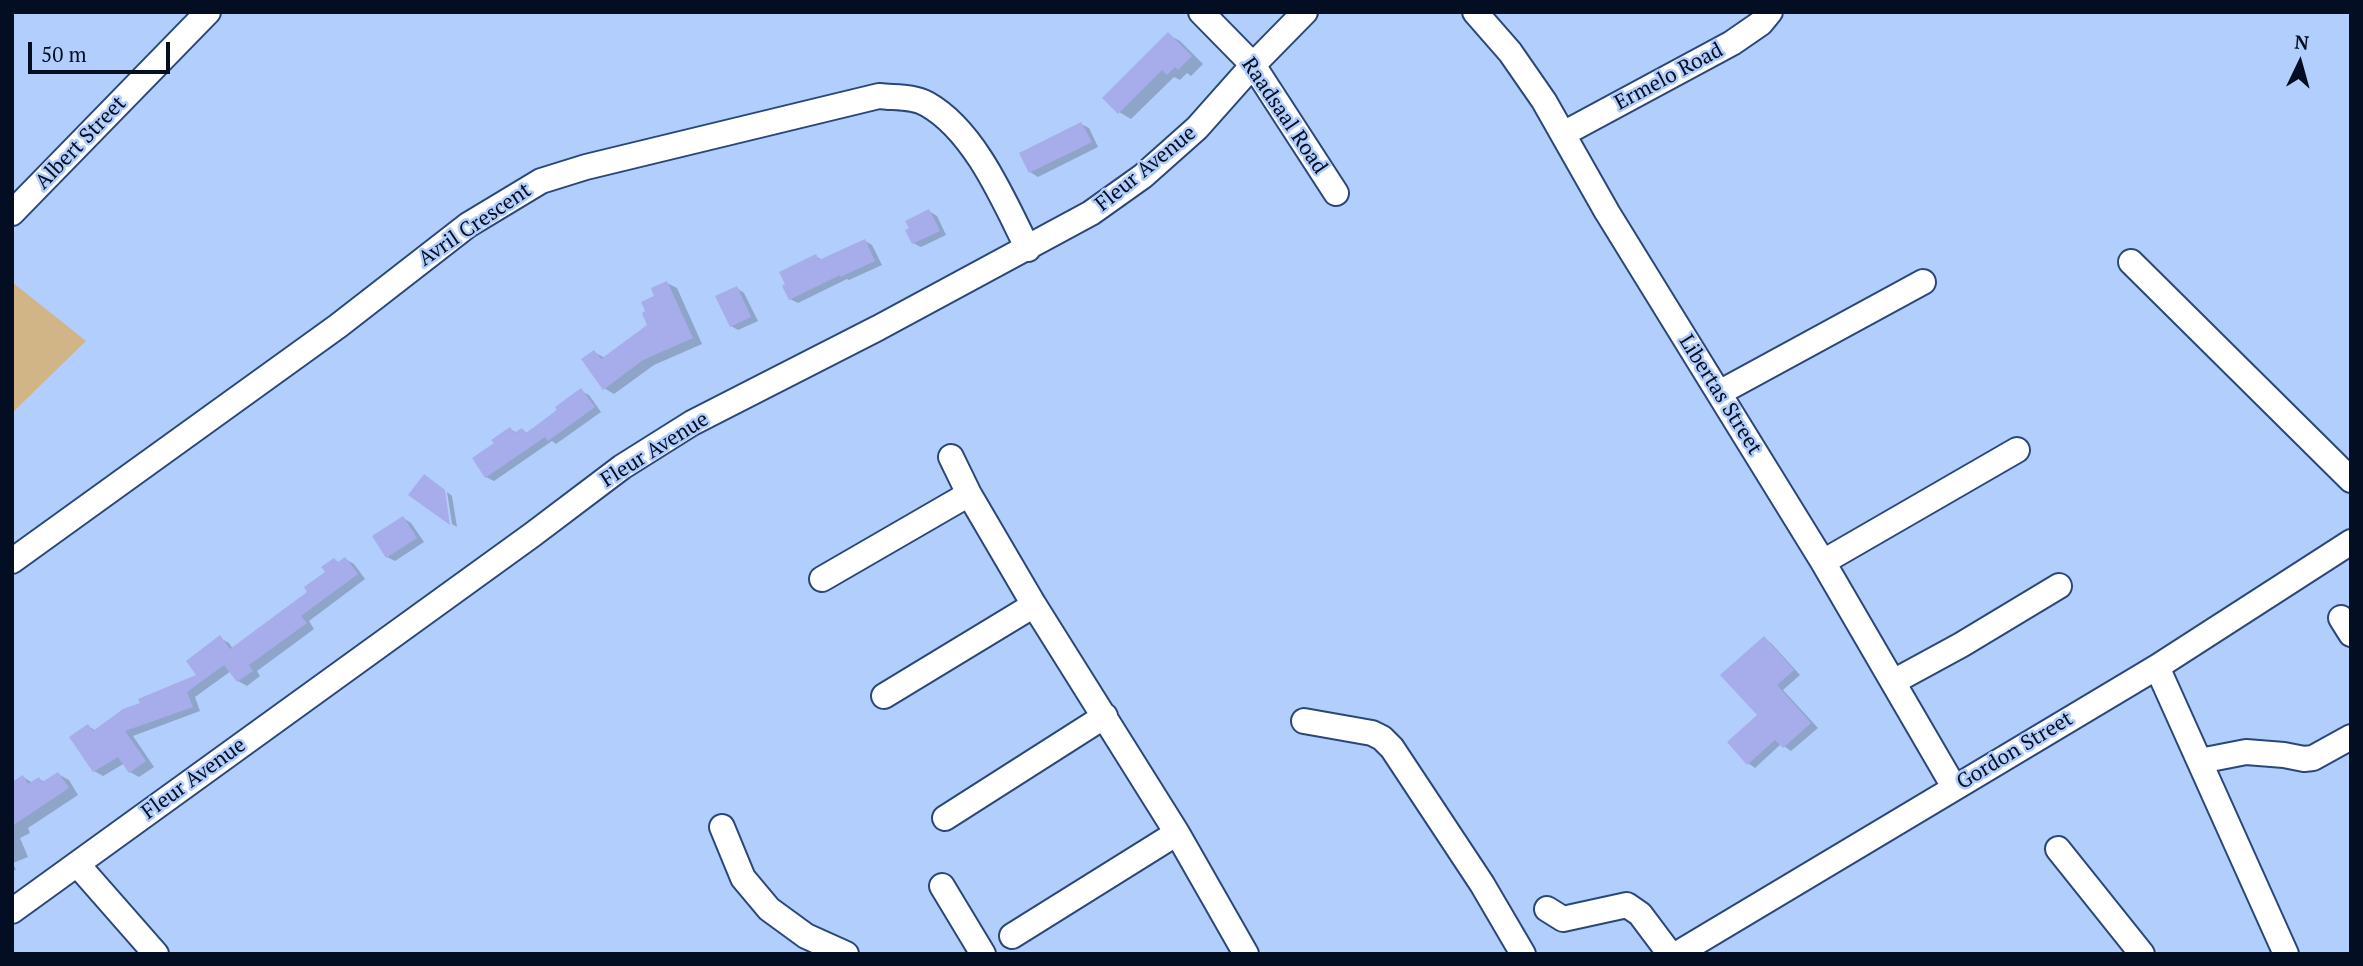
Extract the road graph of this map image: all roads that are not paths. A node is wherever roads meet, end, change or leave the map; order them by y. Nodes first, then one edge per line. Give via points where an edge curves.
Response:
1 (208, 12) edge
2 (1201, 12) edge
3 (1305, 12) edge
4 (1475, 12) edge
5 (1770, 12) edge
6 (1254, 65) junction
7 (1563, 134) junction
8 (1336, 193) dead end
9 (12, 213) edge
10 (1028, 249) junction
11 (2131, 262) dead end
12 (1923, 282) dead end
13 (1719, 393) junction
14 (2017, 450) dead end
15 (951, 457) dead end
16 (2351, 480) edge
17 (969, 494) junction
18 (2351, 542) edge
19 (12, 561) edge
20 (1823, 562) junction
21 (822, 579) dead end
22 (2059, 586) dead end
23 (1034, 605) junction
24 (2157, 667) junction
25 (1893, 682) junction
26 (884, 696) dead end
27 (1105, 716) junction
28 (1304, 721) dead end
29 (2351, 737) edge
30 (2200, 761) junction
31 (1954, 787) junction
32 (945, 818) dead end
33 (722, 827) dead end
34 (1177, 833) junction
35 (2058, 849) dead end
36 (77, 864) junction
37 (942, 886) dead end
38 (1547, 909) dead end
39 (12, 911) edge
40 (1012, 936) dead end
41 (1240, 952) edge
42 (156, 954) edge
43 (846, 954) edge
44 (983, 954) edge
45 (1523, 954) edge
46 (1670, 954) edge
47 (1677, 954) edge
48 (2142, 954) edge
49 (2286, 954) edge

1 - 9 street, Albert Street
2 - 6 street, Raadsaal Road
3 - 6 street, Fleur Avenue
4 - 7 street, Libertas Street via 1510,51
5 - 7 street, Ermelo Road via 1732,43
6 - 8 street, Raadsaal Road
6 - 10 street, Fleur Avenue via 1197,128 1143,176
7 - 13 street, Libertas Street
10 - 19 street, Avril Crescent via 976,152 944,118 912,99 879,96 552,177 468,225 338,326
10 - 36 street, Fleur Avenue via 691,423 622,467
11 - 16 street
12 - 13 street
13 - 20 street, Libertas Street
14 - 20 street
15 - 17 street
17 - 21 street
17 - 23 street
18 - 24 street, Gordon Street
20 - 25 street, Libertas Street
22 - 25 street
23 - 26 street
23 - 27 street
24 - 30 street
24 - 31 street, Gordon Street
25 - 31 street, Libertas Street
27 - 32 street
27 - 34 street
28 - 45 street via 1372,733 1392,748
29 - 30 street via 2313,758 2246,752
30 - 49 street
31 - 47 street, Gordon Street
33 - 43 street via 743,878 769,909 806,936
34 - 40 street
34 - 41 street
35 - 48 street
36 - 39 street, Fleur Avenue
36 - 42 street
37 - 44 street
38 - 46 street via 1563,919 1627,905 1640,914

